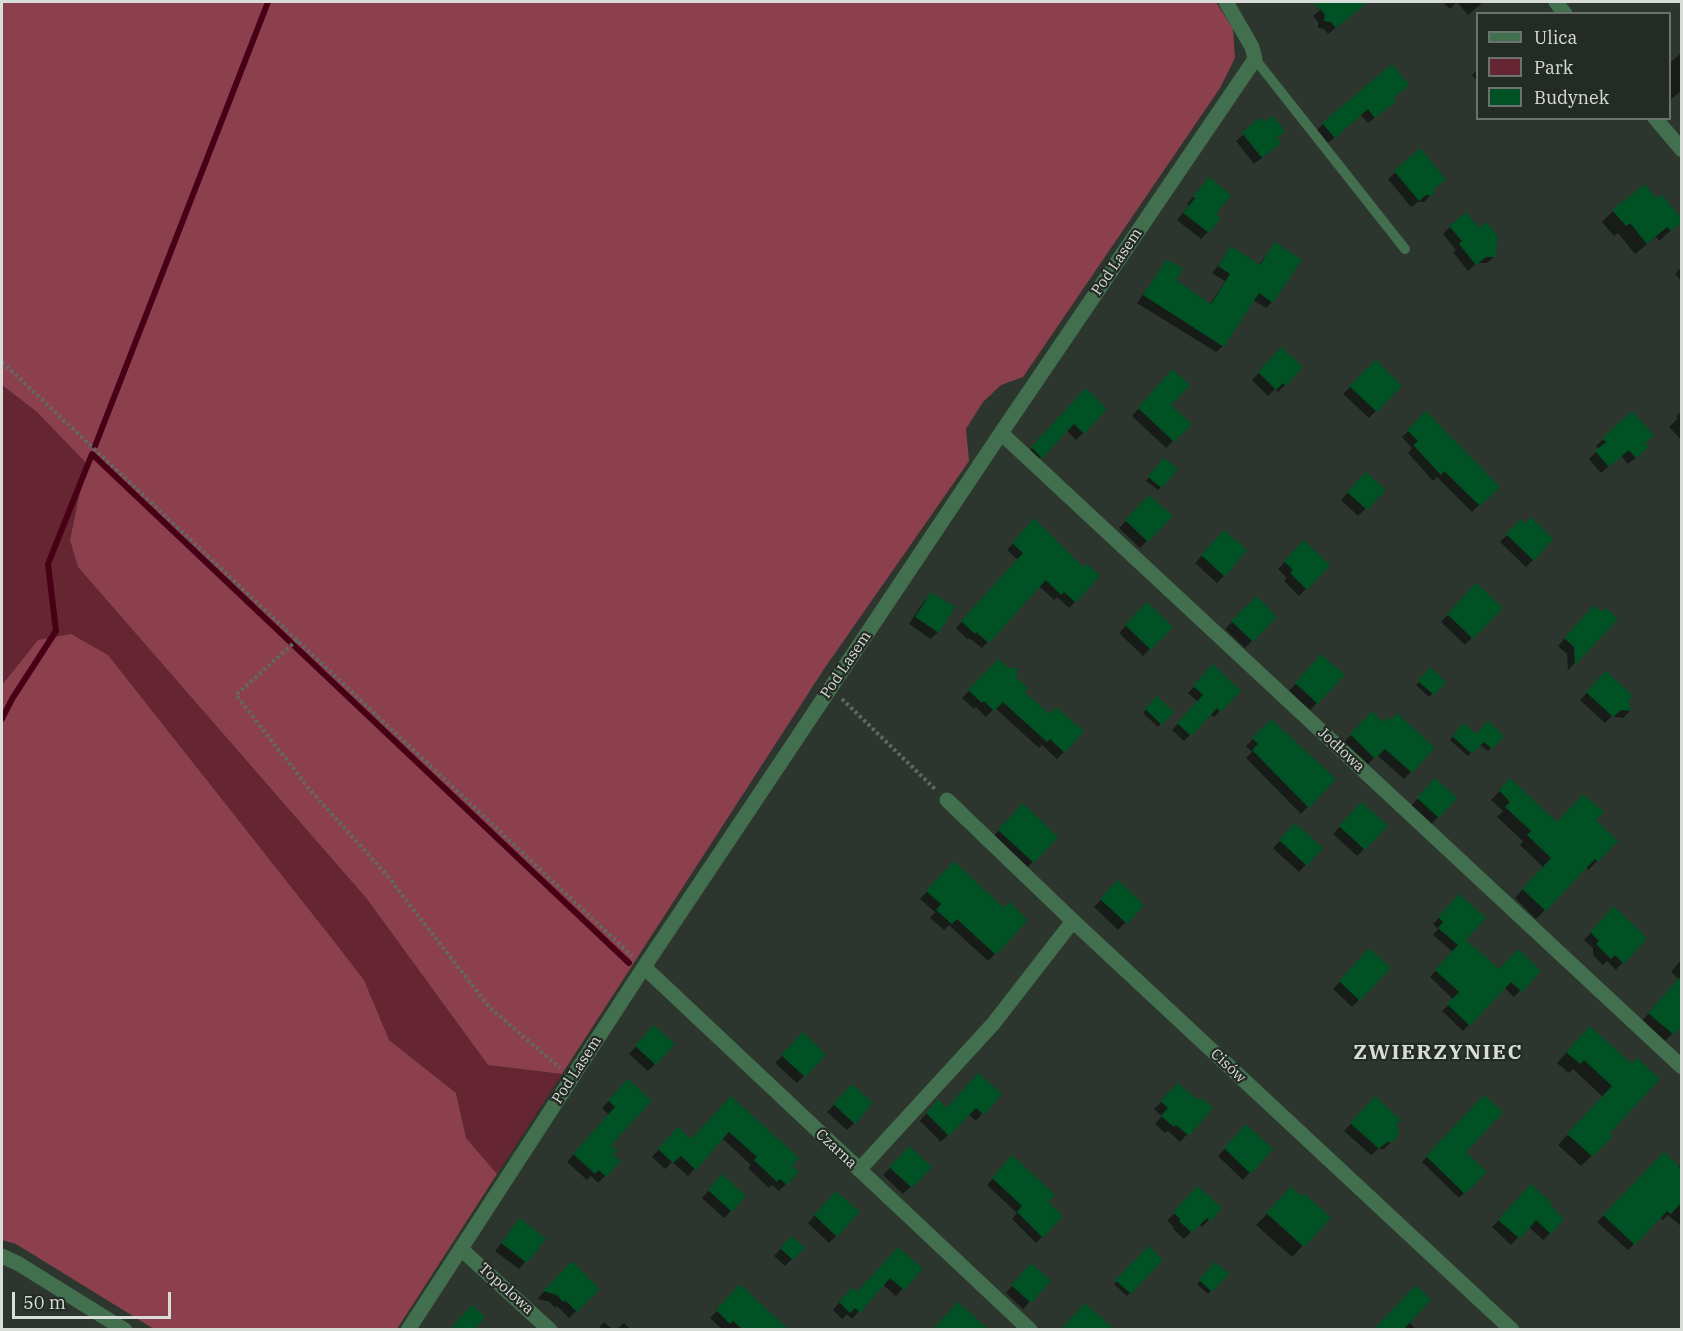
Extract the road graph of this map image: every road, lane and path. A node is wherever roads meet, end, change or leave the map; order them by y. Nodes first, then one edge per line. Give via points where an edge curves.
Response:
1 (1226, 2) edge
2 (1255, 59) junction
3 (1657, 120) edge
4 (1682, 150) edge
5 (1405, 249) dead end
6 (2, 362) edge
7 (1001, 433) junction
8 (295, 641) junction
9 (831, 688) junction
10 (946, 800) joint
11 (1073, 921) junction
12 (644, 967) junction
13 (1682, 1067) edge
14 (572, 1078) junction
15 (859, 1170) junction
16 (461, 1249) junction
17 (2, 1256) edge
18 (125, 1329) edge
19 (408, 1329) edge
20 (550, 1329) edge
21 (1030, 1329) edge
22 (1512, 1329) edge

1 - 2 street
2 - 5 lane
2 - 7 street, Pod Lasem
3 - 4 street
6 - 8 path
7 - 9 street, Pod Lasem
7 - 13 street, Jodłowa
8 - 12 path
8 - 14 path via 236,695 310,789 386,874 489,1006
9 - 10 path
9 - 12 street, Pod Lasem
10 - 11 street, Cisów
11 - 15 street via 993,1024
11 - 22 street, Cisów
12 - 14 street, Pod Lasem
12 - 15 street, Czarna
14 - 16 street, Pod Lasem
15 - 21 street, Czarna
16 - 19 street, Pod Lasem
16 - 20 street, Topolowa
17 - 18 street

